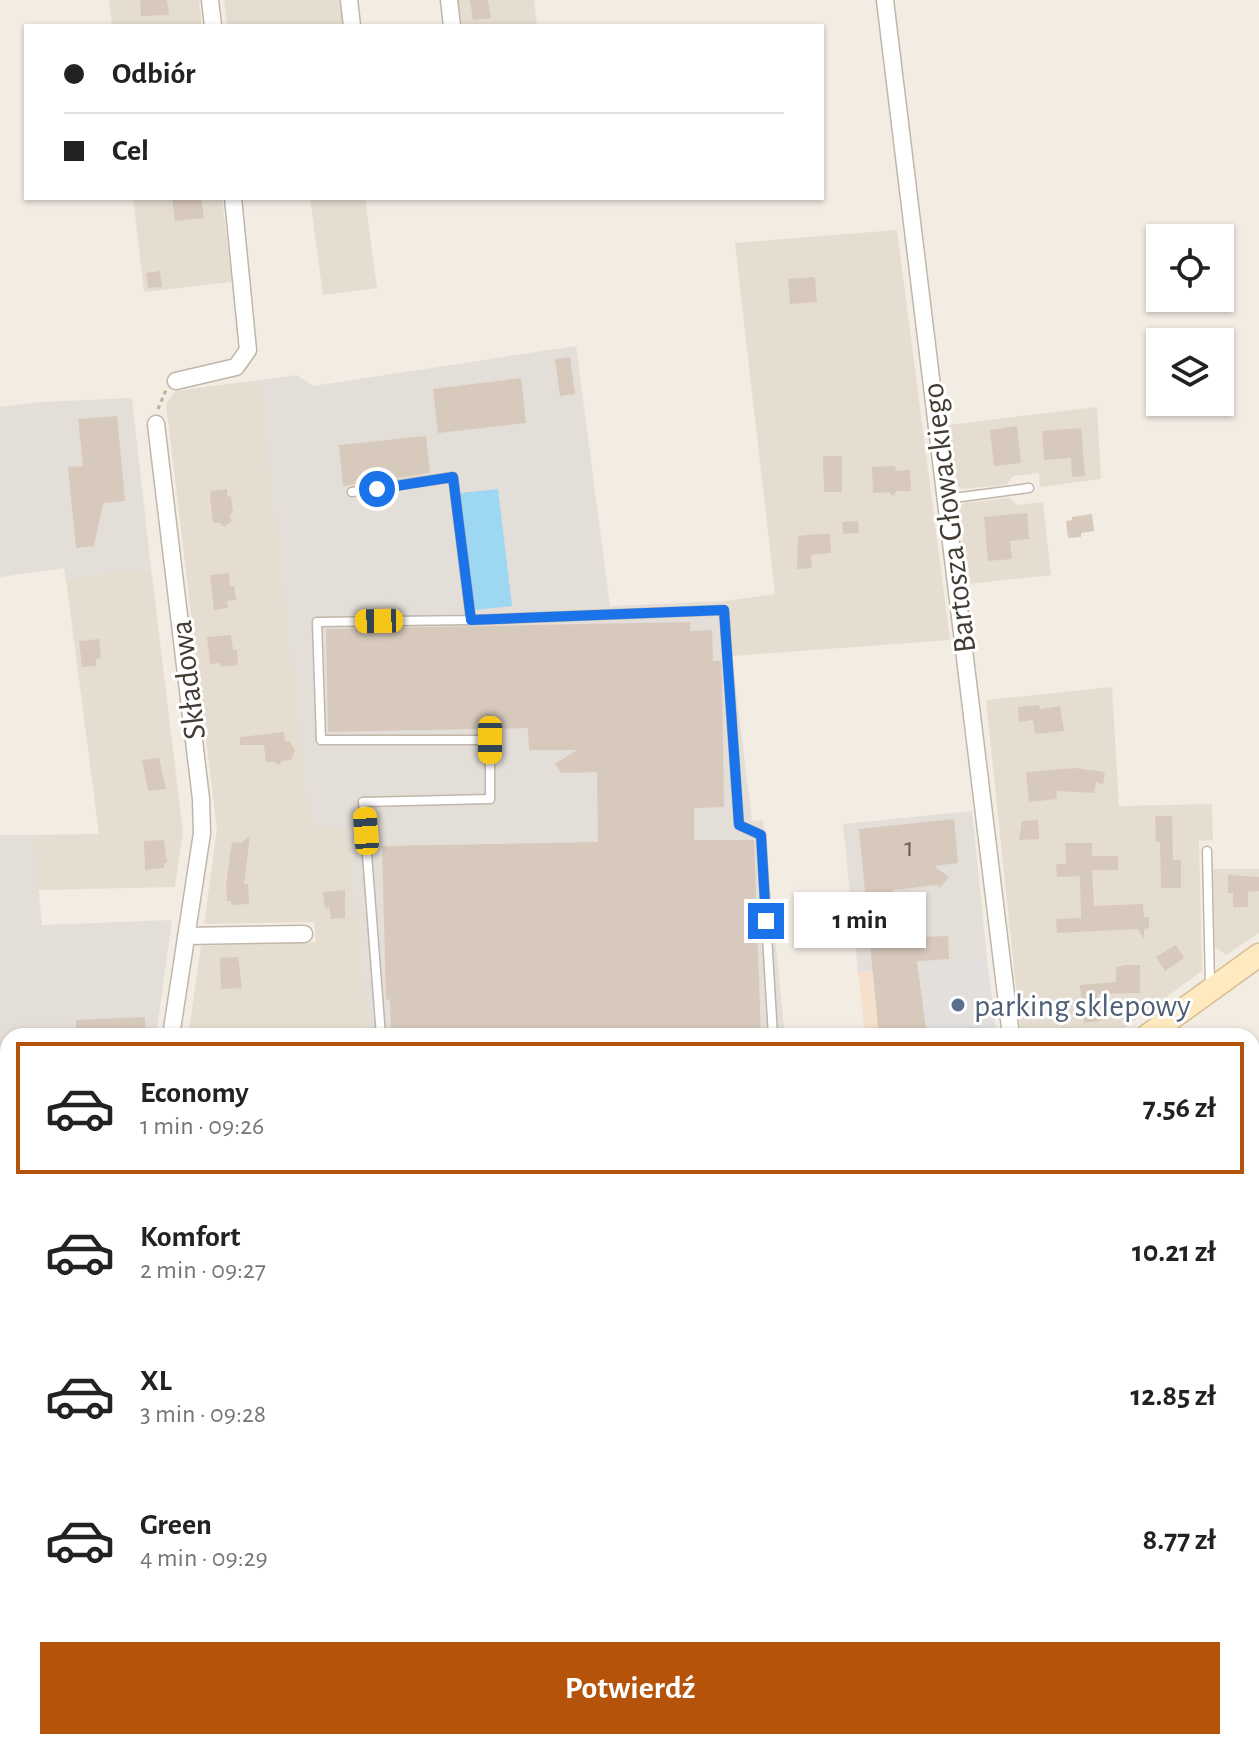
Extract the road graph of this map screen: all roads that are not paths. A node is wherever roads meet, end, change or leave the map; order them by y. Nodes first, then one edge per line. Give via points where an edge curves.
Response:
1 (210, 0) edge
2 (349, 0) edge
3 (449, 0) edge
4 (885, 0) edge
5 (213, 24) edge
6 (352, 24) edge
7 (452, 24) edge
8 (233, 200) edge
9 (176, 381) road end
10 (156, 424) road end
11 (1029, 488) dead end
12 (352, 492) dead end
13 (946, 499) junction
14 (471, 620) junction
15 (1207, 851) dead end
16 (304, 934) dead end
17 (186, 936) junction
18 (1259, 955) edge
19 (1211, 990) junction
20 (172, 1028) edge
21 (380, 1028) edge
22 (773, 1028) edge
23 (1010, 1028) edge
24 (1158, 1028) edge

1 - 5 street
2 - 6 street
3 - 7 street
4 - 13 street, Bartosza Głowackiego
8 - 9 street via 248,350 236,367
10 - 17 street, Składowa via 201,799 202,833
11 - 13 lane
12 - 14 lane via 453,477
13 - 23 street, Bartosza Głowackiego
14 - 21 lane via 317,622 321,740 490,740 490,799 363,802
14 - 22 lane via 724,610 739,825 761,835
15 - 19 lane
16 - 17 street
17 - 20 street, Składowa
18 - 19 main road
19 - 24 main road

